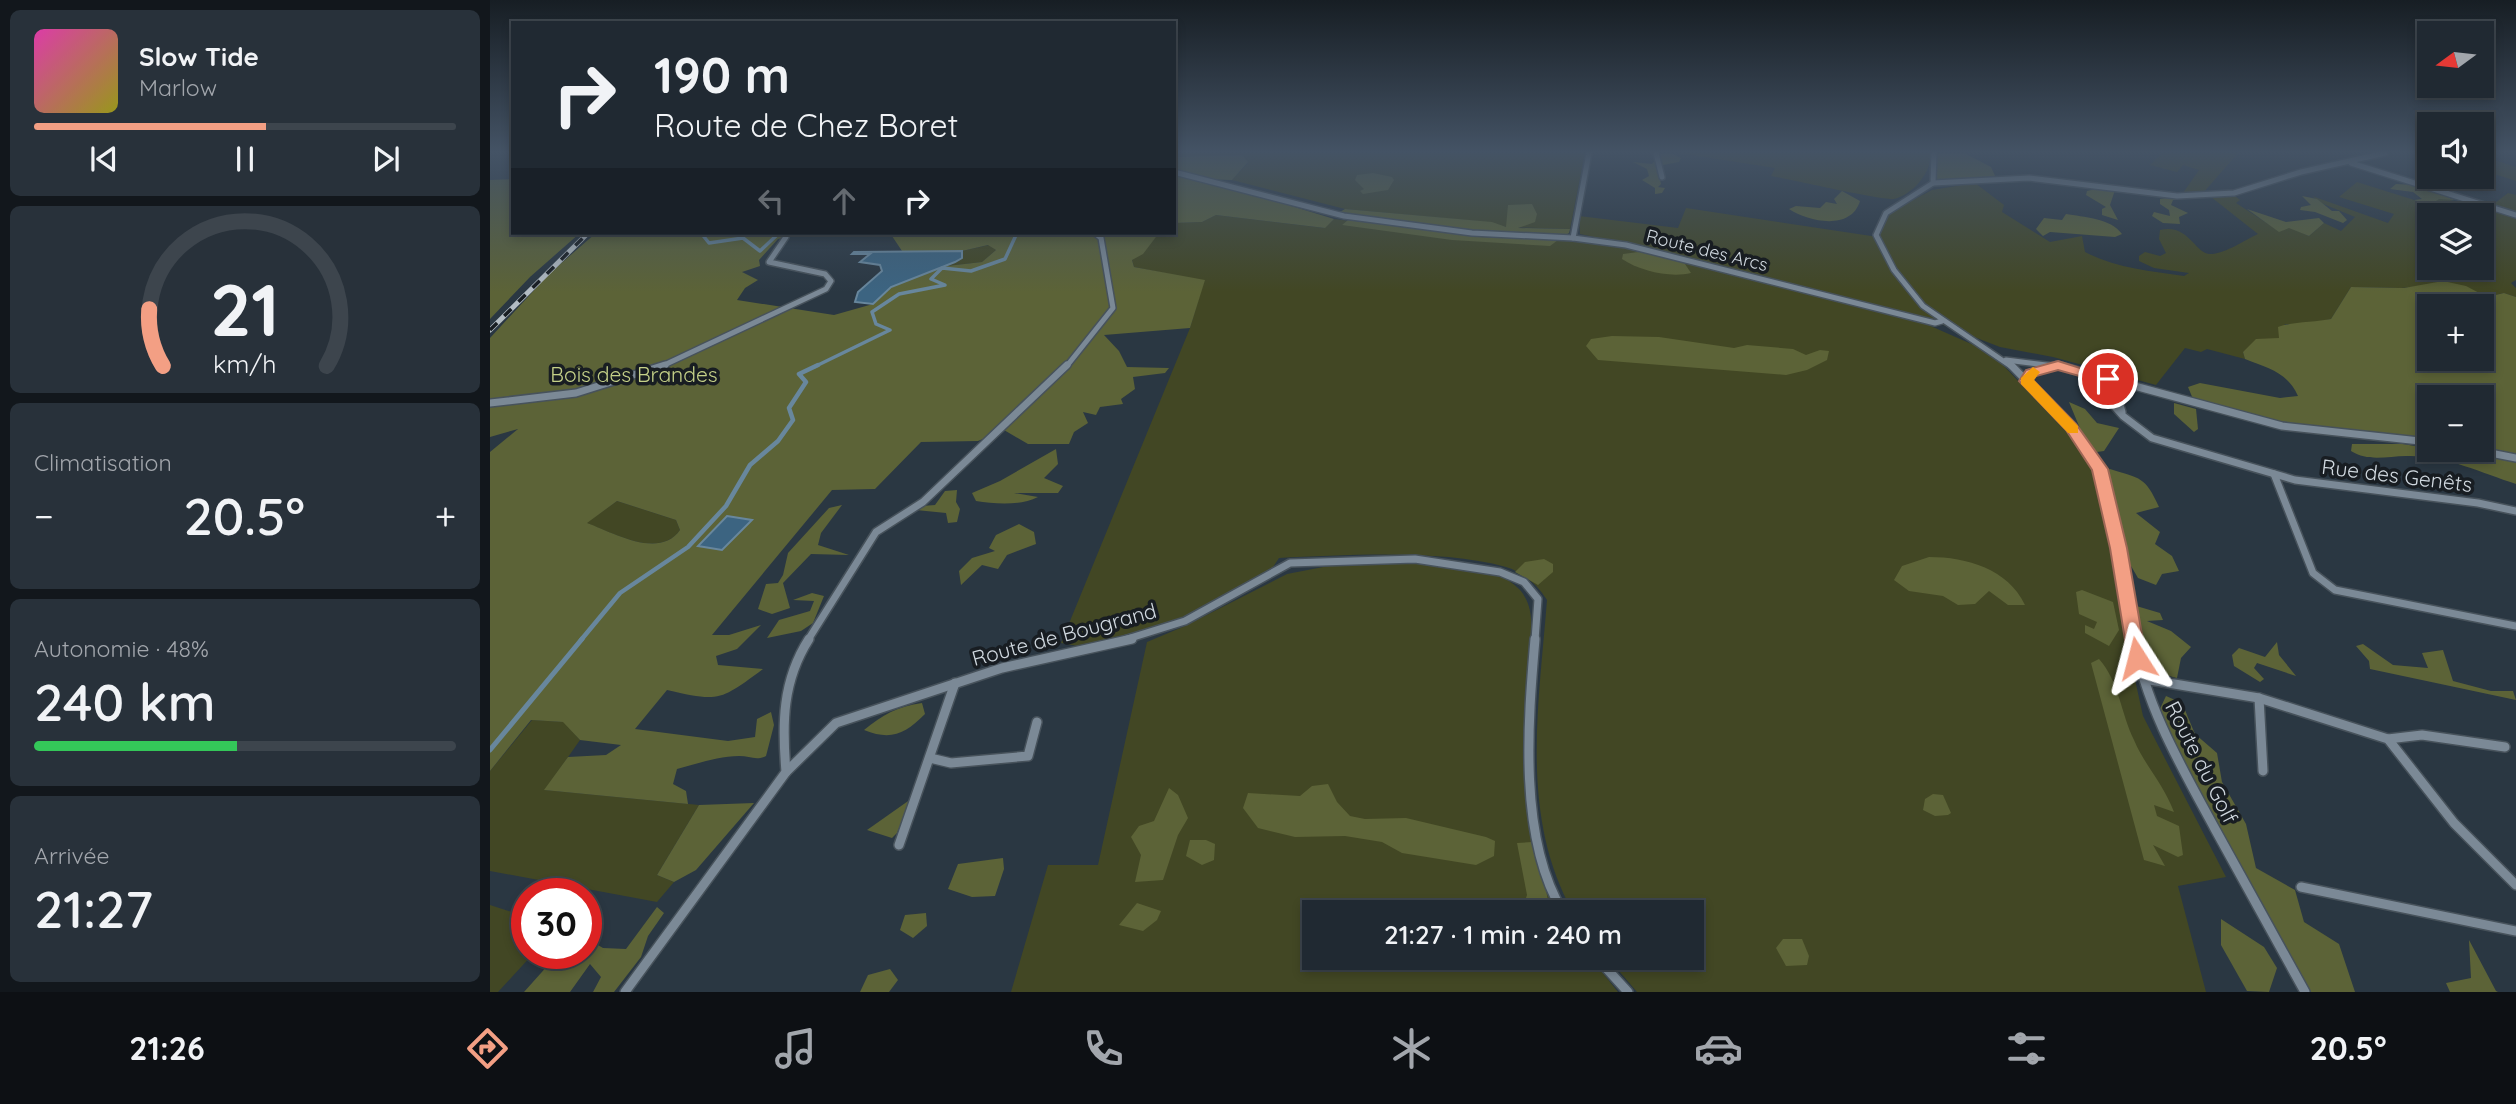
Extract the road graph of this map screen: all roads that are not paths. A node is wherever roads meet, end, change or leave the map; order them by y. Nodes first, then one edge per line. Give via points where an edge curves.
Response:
1 (1279, 199) edge
2 (1580, 199) edge
3 (1907, 199) edge
4 (2467, 199) edge
5 (2516, 215) edge
6 (785, 235) edge
7 (1097, 235) edge
8 (1573, 238) junction
9 (1942, 321) junction
10 (2005, 359) junction
11 (2058, 365) junction
12 (2092, 375) junction
13 (2026, 381) junction
14 (2124, 384) junction
15 (490, 403) edge
16 (2123, 416) junction
17 (2417, 441) edge
18 (2494, 454) edge
19 (2516, 458) edge
20 (2274, 474) junction
21 (2516, 511) edge
22 (2516, 626) edge
23 (2144, 679) junction
24 (955, 683) junction
25 (2259, 698) junction
26 (1037, 722) dead end
27 (2388, 739) junction
28 (2505, 747) dead end
29 (930, 758) junction
30 (786, 772) junction
31 (2263, 772) dead end
32 (899, 845) dead end
33 (2515, 880) edge
34 (2301, 887) dead end
35 (1555, 900) edge
36 (2516, 931) edge
37 (1608, 970) edge
38 (625, 992) edge
39 (1628, 992) edge
40 (2305, 992) edge

1 - 8 street, Route des Arcs via 1344,216 1472,233
2 - 8 street
3 - 9 street, Route du Golf via 1886,213 1875,235 1894,271
4 - 5 street
6 - 15 street via 769,262 825,274 831,281 826,289 662,366 576,393
7 - 30 street via 1112,308 1042,390 923,502 876,532 798,656 782,721
8 - 9 street, Route des Arcs via 1677,256 1935,323
9 - 10 street, Route du Golf
10 - 11 street
10 - 13 street, Route du Golf
11 - 12 street
11 - 13 street via 2031,373
12 - 14 street
12 - 16 street, Rue des Genêts
13 - 23 street, Route du Golf via 2071,427 2100,469
14 - 16 street via 2118,398
14 - 17 street via 2282,426
16 - 20 street, Rue des Genêts via 2152,438
18 - 19 street
20 - 21 street, Rue des Genêts
20 - 22 street via 2313,573 2335,590
23 - 25 street
23 - 40 street, Route du Golf via 2183,770
24 - 29 street
24 - 30 street, Route de Bougrand via 835,723
24 - 35 street, Route de Bougrand via 1002,667 1148,635 1185,621 1290,563 1415,559 1500,572 1524,582 1538,599 1527,756 1533,825
25 - 27 street
25 - 31 street
26 - 29 street via 1028,756 951,763
27 - 28 street via 2422,735
27 - 33 street via 2454,823
29 - 32 street
30 - 38 street, Route de Bougrand
34 - 36 street
37 - 39 street

